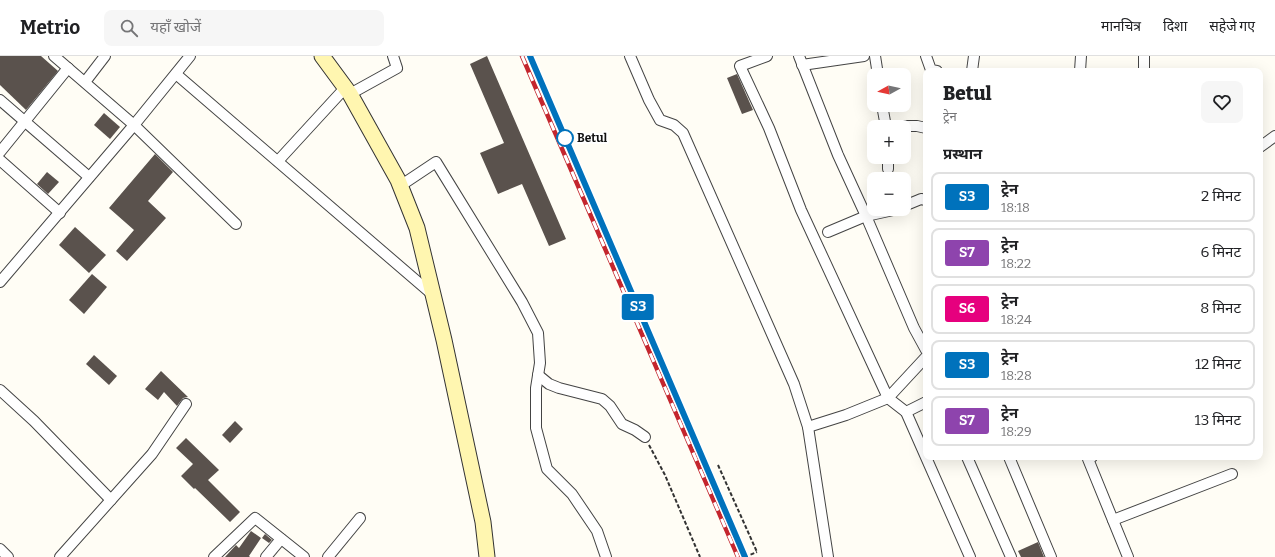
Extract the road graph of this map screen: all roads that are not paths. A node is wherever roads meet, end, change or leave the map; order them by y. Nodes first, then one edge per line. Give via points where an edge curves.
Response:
1 (54, 56) edge
2 (105, 56) edge
3 (190, 56) edge
4 (322, 56) edge
5 (393, 56) edge
6 (630, 56) edge
7 (768, 56) edge
8 (864, 56) edge
9 (875, 56) edge
10 (926, 56) edge
11 (974, 56) edge
12 (1081, 56) edge
13 (1144, 56) edge
14 (800, 60) edge
15 (68, 68) junction
16 (877, 68) edge
17 (930, 68) edge
18 (972, 68) edge
19 (1080, 68) edge
20 (1144, 68) edge
21 (176, 74) junction
22 (85, 82) junction
23 (348, 91) junction
24 (0, 100) edge
25 (24, 121) junction
26 (134, 125) junction
27 (911, 126) edge
28 (923, 127) edge
29 (1275, 136) edge
30 (1263, 145) edge
31 (0, 152) edge
32 (0, 160) edge
33 (278, 162) junction
34 (888, 164) edge
35 (888, 169) dead end
36 (89, 177) junction
37 (400, 186) junction
38 (923, 200) edge
39 (911, 204) edge
40 (60, 213) junction
41 (866, 216) junction
42 (236, 224) dead end
43 (828, 232) dead end
44 (0, 282) edge
45 (433, 295) junction
46 (923, 344) edge
47 (923, 360) edge
48 (538, 375) junction
49 (0, 390) edge
50 (888, 398) junction
51 (186, 404) dead end
52 (923, 404) edge
53 (906, 412) junction
54 (808, 428) junction
55 (645, 437) road end
56 (923, 449) edge
57 (928, 460) edge
58 (968, 460) edge
59 (1010, 460) edge
60 (1088, 460) edge
61 (1232, 474) dead end
62 (111, 500) junction
63 (360, 518) dead end
64 (1113, 520) junction
65 (281, 539) junction
66 (0, 549) edge
67 (8, 557) edge
68 (60, 557) edge
69 (214, 557) edge
70 (266, 557) edge
71 (304, 557) edge
72 (328, 557) edge
73 (487, 557) edge
74 (606, 557) edge
75 (828, 557) edge
76 (970, 557) edge
77 (1011, 557) edge
78 (1051, 557) edge
79 (1128, 557) edge

1 - 15 street
2 - 22 street
3 - 21 street
4 - 23 main road
5 - 23 street via 397,68
6 - 54 street via 660,120 674,125 682,133 794,384
7 - 50 street via 740,66 769,128 801,210
8 - 14 street
9 - 16 street
10 - 17 street
11 - 18 street
12 - 19 street
13 - 20 street
14 - 41 street via 838,155
15 - 22 street
15 - 25 street
21 - 26 street
21 - 33 street
22 - 26 street
23 - 33 street
23 - 37 main road
24 - 25 street
25 - 31 street
25 - 36 street
26 - 36 street
26 - 42 street
27 - 28 street
29 - 30 street
32 - 40 street
33 - 45 street
34 - 35 street
36 - 40 street
37 - 45 main road via 417,228
37 - 48 street via 436,162 522,302 538,333
38 - 39 street
40 - 44 street
41 - 43 street
41 - 46 street
45 - 73 main road via 483,522
47 - 50 street
48 - 55 street via 559,388 602,399 622,424
48 - 74 street via 536,428 547,469 572,494 596,531
49 - 62 street
50 - 53 street
50 - 54 street
51 - 62 street via 152,454
52 - 53 street
53 - 56 street
54 - 75 street
57 - 76 street
58 - 77 street
59 - 78 street
60 - 64 street
61 - 64 street
62 - 68 street
63 - 72 street
64 - 79 street
65 - 69 street via 255,518
65 - 70 street
65 - 71 street
66 - 67 street

